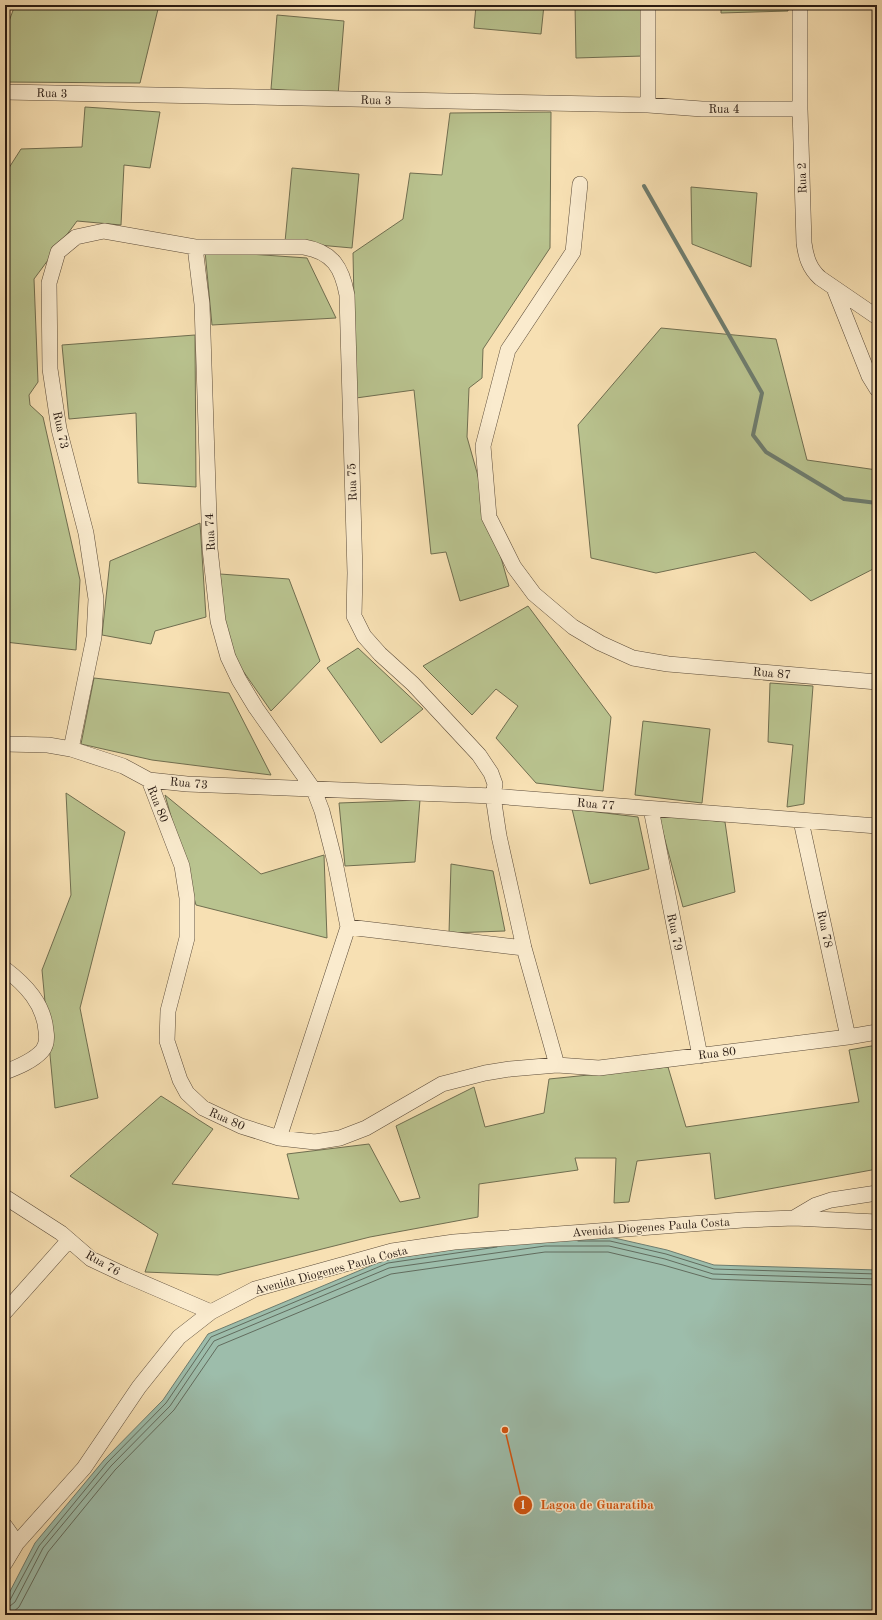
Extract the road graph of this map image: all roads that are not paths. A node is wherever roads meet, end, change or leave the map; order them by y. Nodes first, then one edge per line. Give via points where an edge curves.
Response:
1 (648, 5) edge
2 (800, 5) edge
3 (5, 92) edge
4 (648, 105) junction
5 (800, 109) junction
6 (580, 184) dead end
7 (195, 247) junction
8 (834, 288) junction
9 (877, 317) edge
10 (877, 389) edge
11 (877, 682) edge
12 (5, 744) edge
13 (71, 749) junction
14 (149, 780) junction
15 (314, 790) junction
16 (493, 796) junction
17 (651, 809) junction
18 (801, 821) junction
19 (877, 826) edge
20 (348, 927) junction
21 (524, 948) junction
22 (5, 969) edge
23 (877, 1032) edge
24 (848, 1037) junction
25 (700, 1056) junction
26 (557, 1065) junction
27 (5, 1072) edge
28 (279, 1138) junction
29 (877, 1193) edge
30 (5, 1198) edge
31 (794, 1218) junction
32 (877, 1222) edge
33 (69, 1240) junction
34 (5, 1312) edge
35 (211, 1312) junction
36 (5, 1526) edge
37 (18, 1543) junction
38 (5, 1563) edge

1 - 4 street
2 - 5 street, Rua 2
3 - 4 street, Rua 3
4 - 5 street, Rua 4 via 702,109
5 - 8 street, Rua 2 via 806,257 813,272
6 - 11 street, Rua 87 via 573,252 508,350 483,446 489,517 514,567 534,594 573,627 633,658 668,664
7 - 13 street, Rua 73 via 104,231 76,237 58,252 49,283 50,369 59,429 86,534 96,598 94,637
7 - 15 street, Rua 74 via 202,304 210,549 218,621 228,657 242,685
7 - 16 street, Rua 75 via 304,247 319,250 331,259 344,277 348,311 354,616 364,636 372,645 480,755 495,784
8 - 9 street, Rua 2
8 - 10 street via 869,376
12 - 13 street, Rua 73 via 48,745
13 - 14 street, Rua 73 via 123,766
14 - 15 street, Rua 73
14 - 28 street, Rua 80 via 182,866 187,898 187,938 168,1019 167,1042 180,1080 187,1093 203,1108 241,1126
15 - 16 street, Rua 77
15 - 20 street, Rua 74 via 324,818
16 - 17 street, Rua 77
16 - 21 street via 499,836
17 - 18 street, Rua 77
17 - 25 street, Rua 79
18 - 19 street, Rua 77
18 - 24 street, Rua 78
20 - 21 street
20 - 28 street
21 - 26 street
22 - 27 street via 37,1000 46,1021 47,1039 43,1050 29,1061
23 - 24 street, Rua 80
24 - 25 street, Rua 80
25 - 26 street, Rua 80 via 599,1068
26 - 28 street, Rua 80 via 504,1070 442,1084 366,1128 340,1138 315,1142
29 - 31 street via 831,1200 816,1205
30 - 33 street, Rua 76
31 - 32 street, Avenida Diogenes Paula Costa
31 - 35 street, Avenida Diogenes Paula Costa via 423,1245 392,1251 255,1289
33 - 34 street
33 - 35 street, Rua 76 via 91,1259
35 - 37 street, Avenida Diogenes Paula Costa via 179,1337 139,1388 84,1468
36 - 37 street
37 - 38 street, Avenida Diogenes Paula Costa

